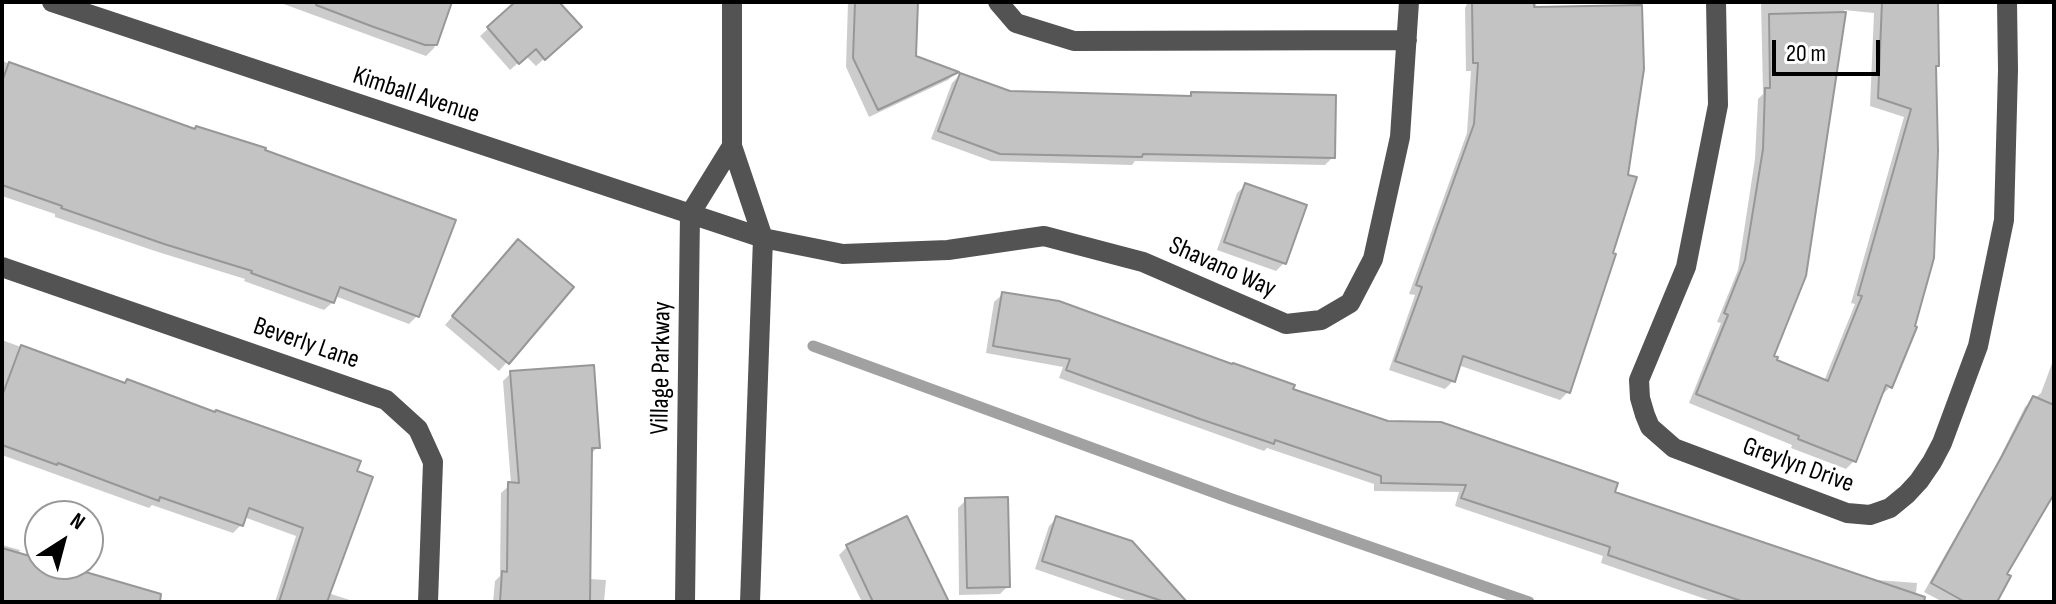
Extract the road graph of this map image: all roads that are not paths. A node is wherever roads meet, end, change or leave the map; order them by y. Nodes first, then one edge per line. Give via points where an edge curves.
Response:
1 (52, 2) edge
2 (732, 2) edge
3 (998, 2) edge
4 (1409, 2) edge
5 (1716, 2) edge
6 (2007, 2) edge
7 (1407, 40) junction
8 (732, 146) junction
9 (690, 214) junction
10 (763, 238) junction
11 (2, 267) edge
12 (428, 602) edge
13 (685, 602) edge
14 (750, 602) edge

1 - 9 street, Kimball Avenue
2 - 8 street
3 - 7 street via 1016,23 1074,41
4 - 7 street, Shavano Way
5 - 6 street, Greylyn Drive via 1718,105 1686,267 1639,380 1645,415 1650,427 1674,448 1847,513 1870,515 1907,494 1932,462 1978,346 2004,220
7 - 10 street, Shavano Way via 1400,137 1373,259 1350,303 1321,320 1286,324 1143,262 1044,236 948,250 843,254
8 - 9 street
8 - 10 street
9 - 10 street, Kimball Avenue
9 - 13 street, Village Parkway
10 - 14 street
11 - 12 street, Beverly Lane via 386,400 418,429 433,462

